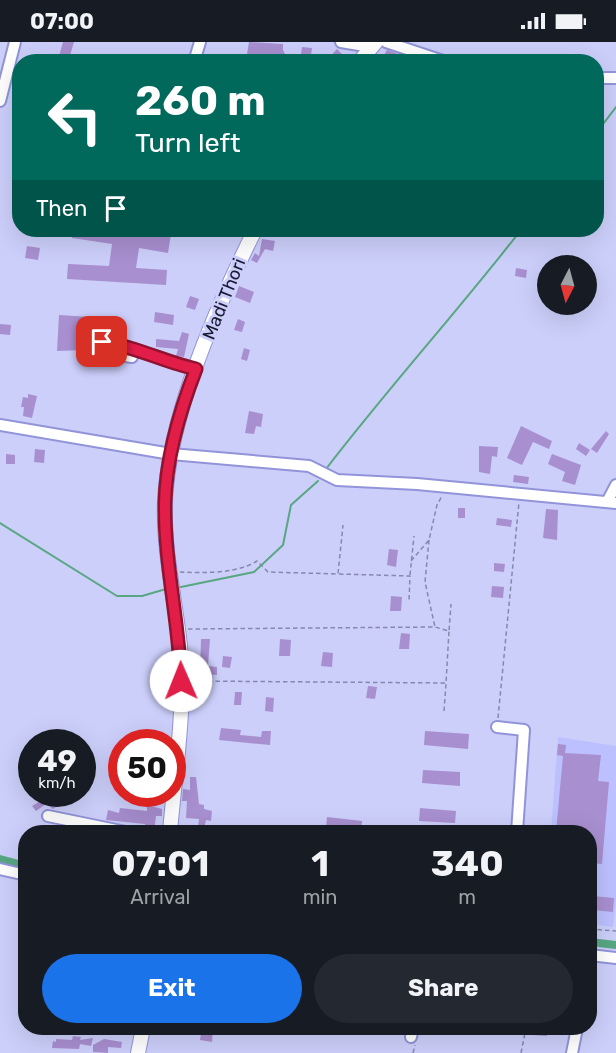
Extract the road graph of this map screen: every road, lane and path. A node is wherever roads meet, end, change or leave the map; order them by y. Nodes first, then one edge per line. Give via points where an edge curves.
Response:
1 (15, 42) edge
2 (341, 42) edge
3 (386, 42) edge
4 (374, 45) edge
5 (422, 54) edge
6 (0, 101) edge
7 (251, 237) edge
8 (132, 357) dead end
9 (196, 369) junction
10 (0, 425) edge
11 (171, 454) junction
12 (616, 485) edge
13 (447, 486) junction
14 (520, 492) dead end
15 (612, 503) edge
16 (343, 525) dead end
17 (414, 536) dead end
18 (429, 540) junction
19 (411, 561) junction
20 (170, 571) junction
21 (338, 574) junction
22 (410, 576) junction
23 (409, 601) dead end
24 (451, 604) dead end
25 (435, 627) junction
26 (178, 630) junction
27 (449, 631) junction
28 (181, 681) junction
29 (446, 683) junction
30 (444, 711) dead end
31 (497, 727) joint
32 (48, 816) dead end
33 (92, 825) edge
34 (171, 825) edge
35 (517, 825) edge
36 (0, 869) edge
37 (18, 873) edge
38 (597, 929) edge
39 (616, 931) edge
40 (597, 956) edge
41 (616, 958) edge
42 (142, 1035) edge
43 (525, 1035) edge
44 (575, 1035) edge
45 (138, 1053) edge
46 (521, 1053) edge
47 (572, 1053) edge

1 - 6 street
2 - 4 street
3 - 5 street
7 - 9 main road, Madi Thori
8 - 9 street via 106,353 99,344 126,345
9 - 11 main road, Madi Thori
10 - 11 street
11 - 13 street via 309,466 338,480
11 - 20 main road, Madi Thori via 165,502
12 - 15 street
13 - 15 street
13 - 18 path via 437,505
14 - 31 path
16 - 21 path
17 - 19 path
18 - 19 path
18 - 25 path via 425,582
19 - 22 path
20 - 21 path via 202,573 247,567 257,561 268,572
20 - 26 main road, Madi Thori
21 - 22 path
22 - 23 path
24 - 27 path
25 - 26 path
25 - 27 path
26 - 28 main road, Madi Thori
27 - 29 path
28 - 29 path
28 - 34 main road, Madi Thori
29 - 30 path
31 - 35 street via 524,730
32 - 33 street
36 - 37 street
38 - 39 path
40 - 41 street
42 - 45 main road
43 - 46 path
44 - 47 street

